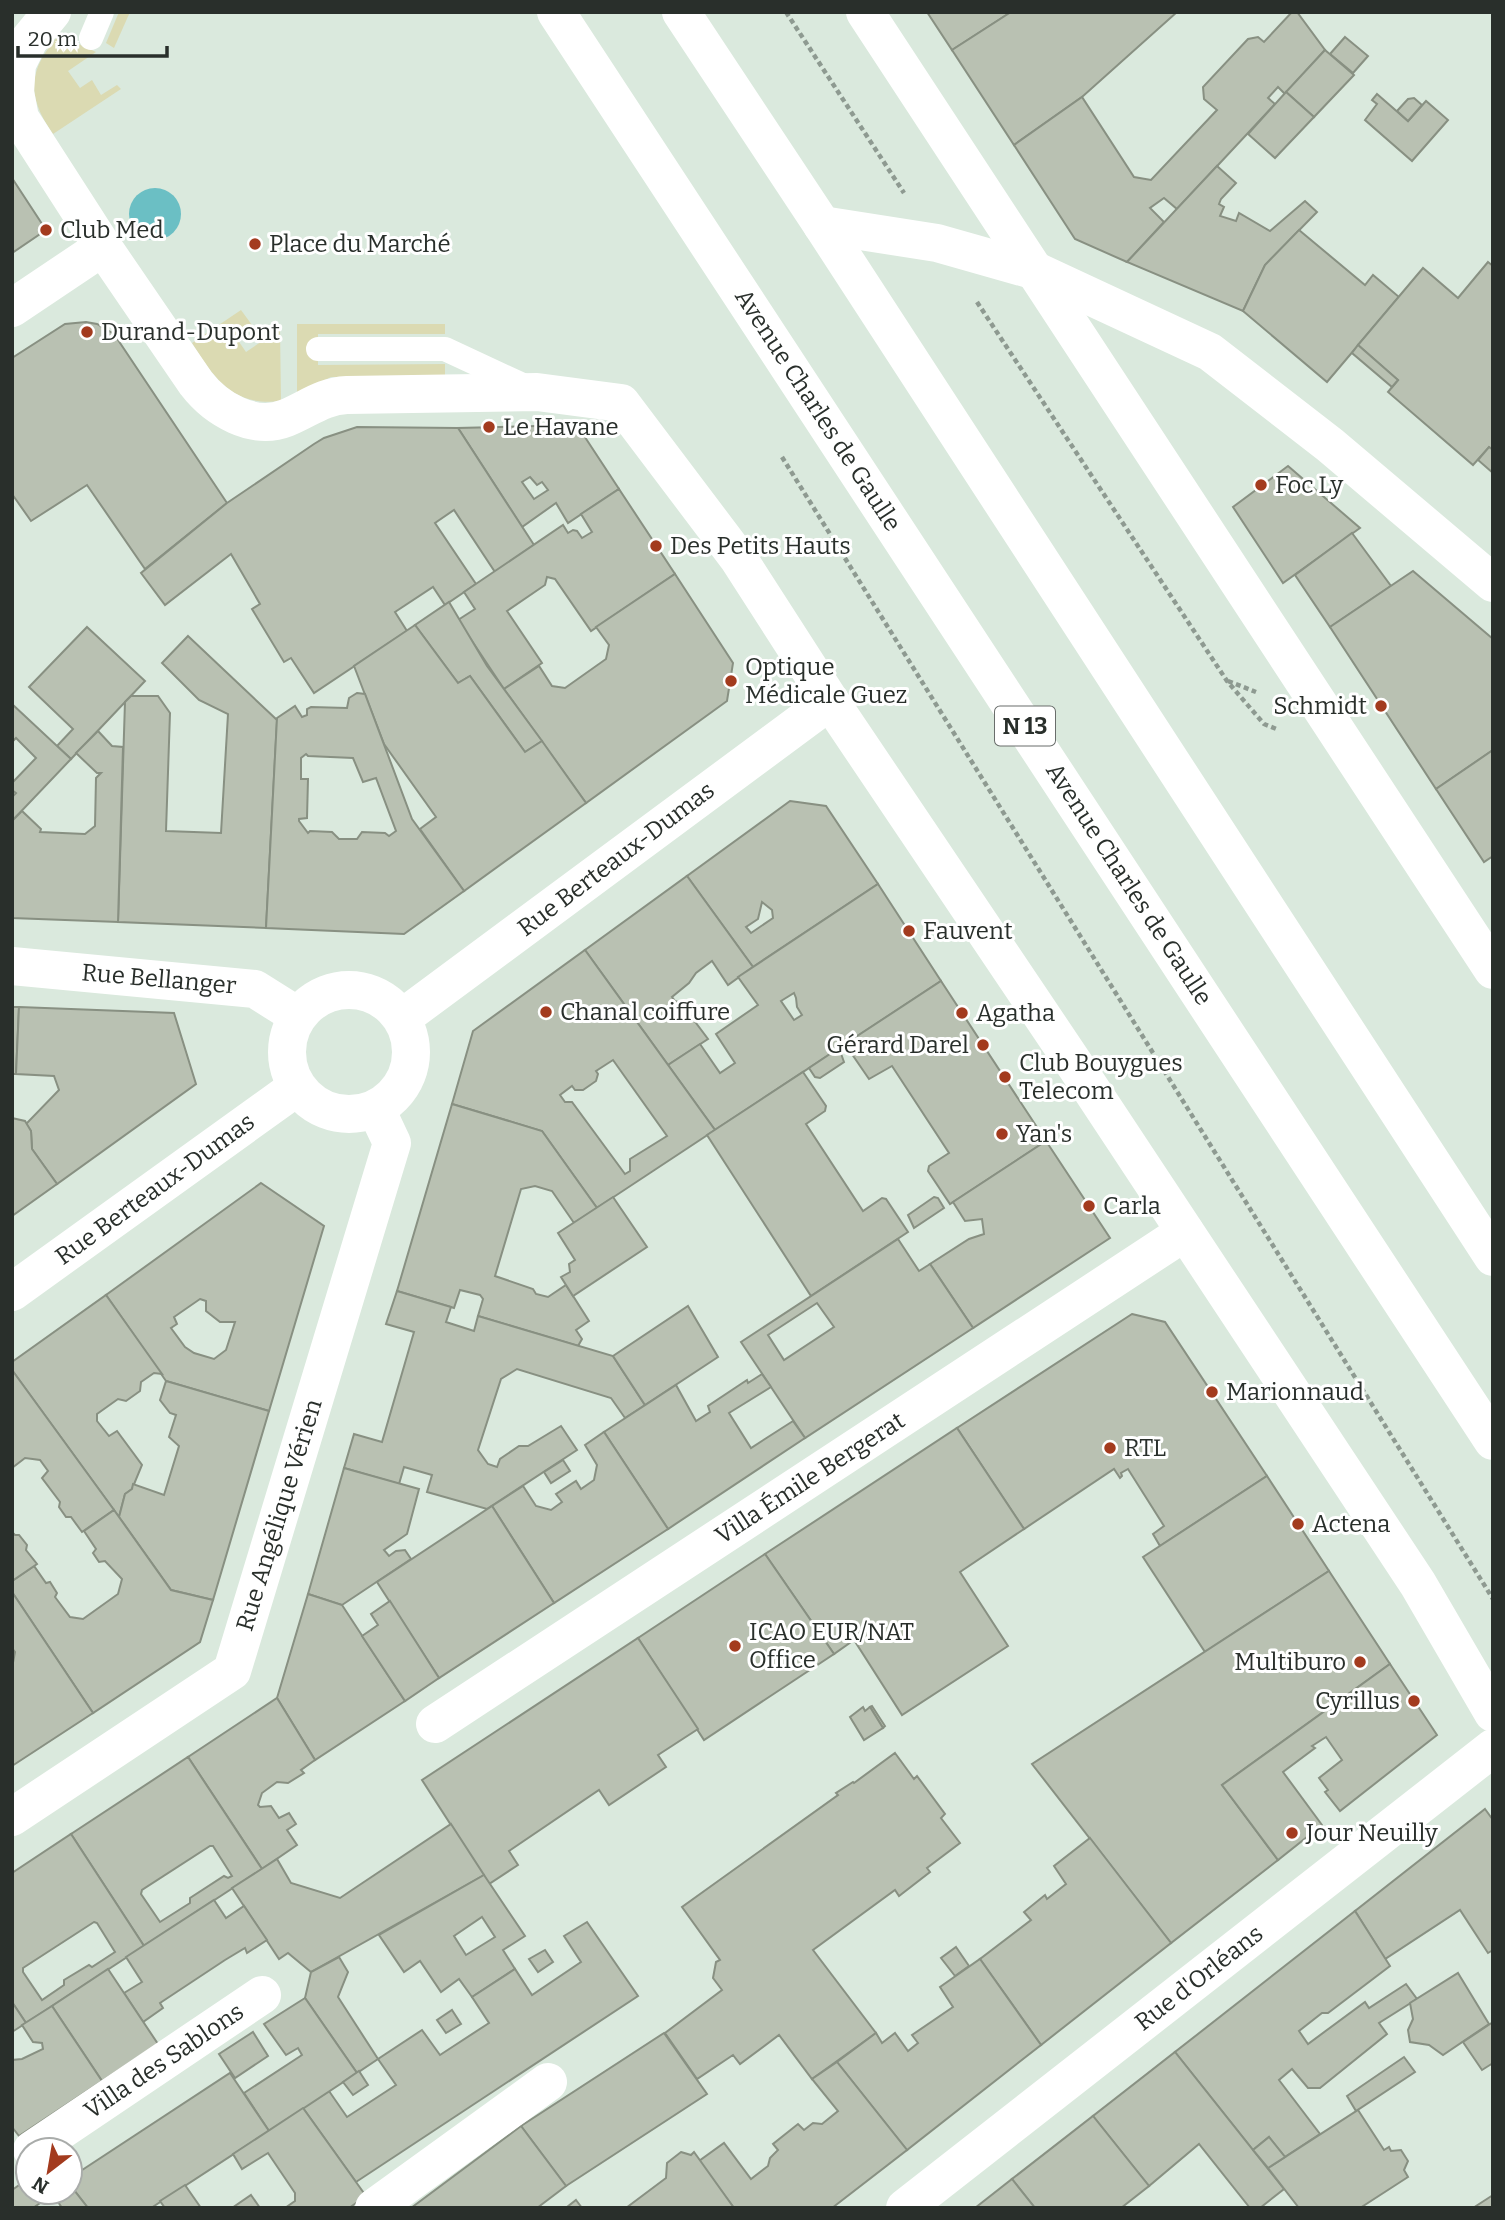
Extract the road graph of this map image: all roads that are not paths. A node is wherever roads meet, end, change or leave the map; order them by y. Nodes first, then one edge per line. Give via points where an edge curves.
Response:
1 (52, 12) edge
2 (103, 12) edge
3 (556, 12) edge
4 (681, 12) edge
5 (864, 12) edge
6 (91, 38) dead end
7 (822, 225) junction
8 (103, 247) junction
9 (1036, 271) junction
10 (12, 308) edge
11 (318, 349) dead end
12 (537, 391) junction
13 (1493, 583) edge
14 (830, 701) junction
15 (12, 965) edge
16 (1493, 970) edge
17 (298, 1016) junction
18 (402, 1018) junction
19 (297, 1087) junction
20 (376, 1109) junction
21 (1185, 1232) junction
22 (1493, 1257) edge
23 (12, 1292) edge
24 (1493, 1441) edge
25 (1493, 1713) edge
26 (435, 1724) dead end
27 (1493, 1748) edge
28 (12, 1818) edge
29 (262, 1995) dead end
30 (548, 2082) dead end
31 (52, 2136) edge
32 (374, 2208) edge
33 (905, 2208) edge

1 - 8 street via 20,57 14,82 17,105 20,118
2 - 6 lane
3 - 24 street, Avenue Charles de Gaulle / N 13
4 - 7 street
5 - 9 street
7 - 9 street via 937,243
7 - 22 street
8 - 10 street
8 - 12 street via 203,393 244,418 283,419 337,395
9 - 13 street via 1210,352 1330,445
9 - 16 street
11 - 12 lane via 445,349
12 - 14 street via 621,402 738,558
14 - 18 street, Rue Berteaux-Dumas
14 - 21 street
15 - 17 street, Rue Bellanger via 254,989
17 - 18 street via 321,996 350,989 380,998
17 - 19 street via 288,1039 287,1064
18 - 20 street via 412,1043 410,1070 398,1093
19 - 20 street via 318,1108 347,1115
19 - 23 street, Rue Berteaux-Dumas
20 - 28 street, Rue Angélique Vérien via 393,1143 232,1671
21 - 25 street via 1418,1584
21 - 26 street, Villa Émile Bergerat
27 - 33 street, Rue d'Orléans
29 - 31 street, Villa des Sablons
30 - 32 street

